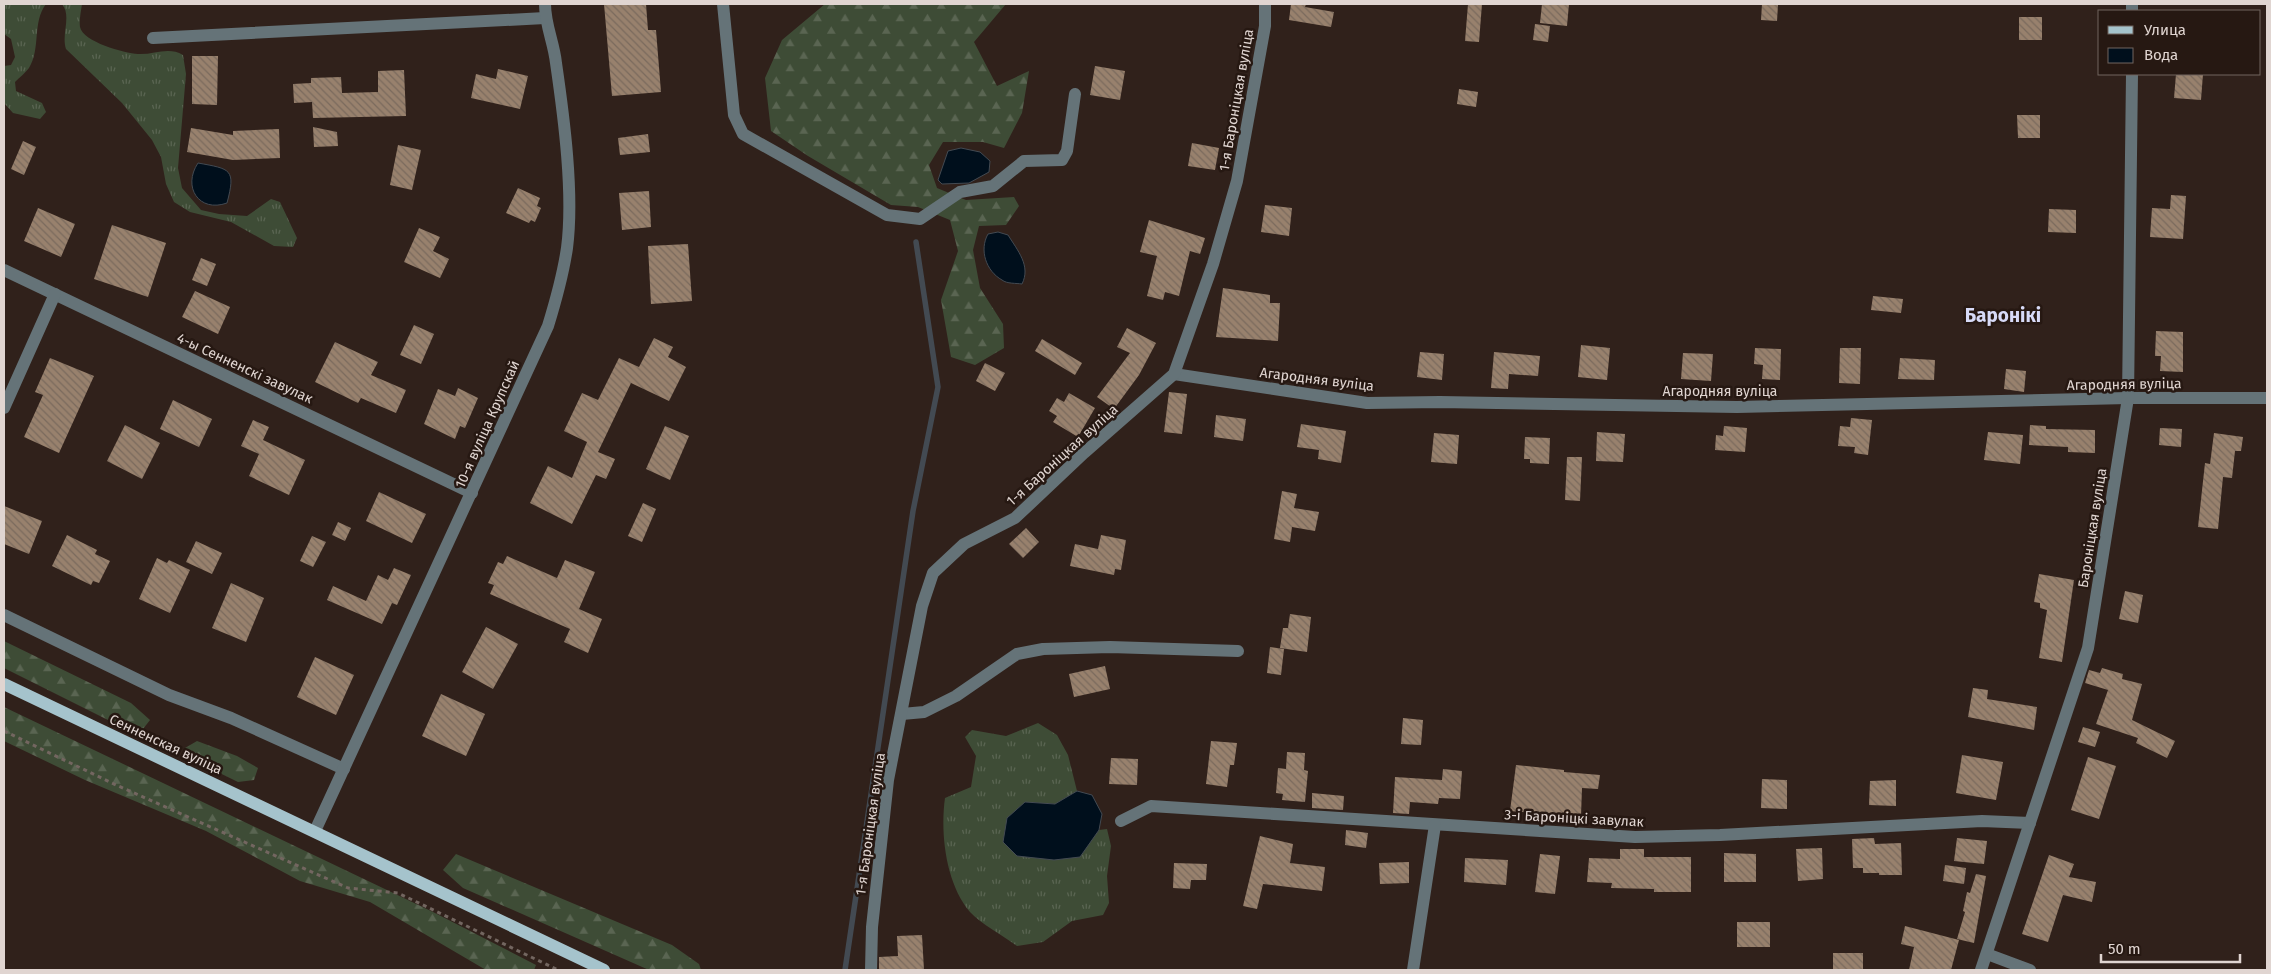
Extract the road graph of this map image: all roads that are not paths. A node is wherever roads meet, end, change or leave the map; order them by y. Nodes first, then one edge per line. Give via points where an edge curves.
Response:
1 (545, 4) edge
2 (723, 4) edge
3 (1265, 4) edge
4 (545, 18) junction
5 (152, 38) dead end
6 (2132, 75) edge
7 (1075, 94) dead end
8 (4, 270) edge
9 (55, 294) junction
10 (1174, 374) junction
11 (2128, 398) junction
12 (2267, 398) edge
13 (4, 408) edge
14 (472, 494) junction
15 (4, 615) edge
16 (1238, 651) dead end
17 (4, 684) edge
18 (902, 714) junction
19 (344, 769) junction
20 (1121, 821) dead end
21 (2030, 823) junction
22 (1435, 825) junction
23 (315, 831) junction
24 (1987, 954) junction
25 (604, 970) edge
26 (871, 970) edge
27 (1413, 970) edge
28 (1981, 970) edge
29 (2030, 970) edge

1 - 4 street, 10-я вуліца Крупскай
2 - 7 street via 734,115 743,134 887,215 920,219 960,192 994,186 1024,161 1062,160 1068,151
3 - 10 street, 1-я Бароніцкая вуліца via 1265,26 1237,181 1213,264
4 - 5 street
4 - 14 street, 10-я вуліца Крупскай via 556,61 562,120 568,189 567,246 548,326
6 - 11 street, Бароніцкая вуліца
8 - 9 street, 4-ы Сенненскі завулак
9 - 13 street
9 - 14 street, 4-ы Сенненскі завулак
10 - 11 street, Агародняя вуліца via 1367,403 1736,407
10 - 18 street, 1-я Бароніцкая вуліца via 1015,518 964,544 933,572 922,606
11 - 12 street, Агародняя вуліца
11 - 21 street, Бароніцкая вуліца via 2088,648
14 - 19 street, 10-я вуліца Крупскай
15 - 19 street via 169,695 231,718
16 - 18 street via 1110,647 1043,649 1017,654 956,696 924,712
17 - 23 main road, Сенненская вуліца
18 - 26 street, 1-я Бароніцкая вуліца via 888,780 872,927
19 - 23 street, 10-я вуліца Крупскай
20 - 22 street, 3-і Бароніцкі завулак via 1151,806
21 - 22 street, 3-і Бароніцкі завулак via 1982,821 1634,837
21 - 24 street, Бароніцкая вуліца
22 - 27 street
23 - 25 main road, Сенненская вуліца
24 - 28 street, Бароніцкая вуліца
24 - 29 street

